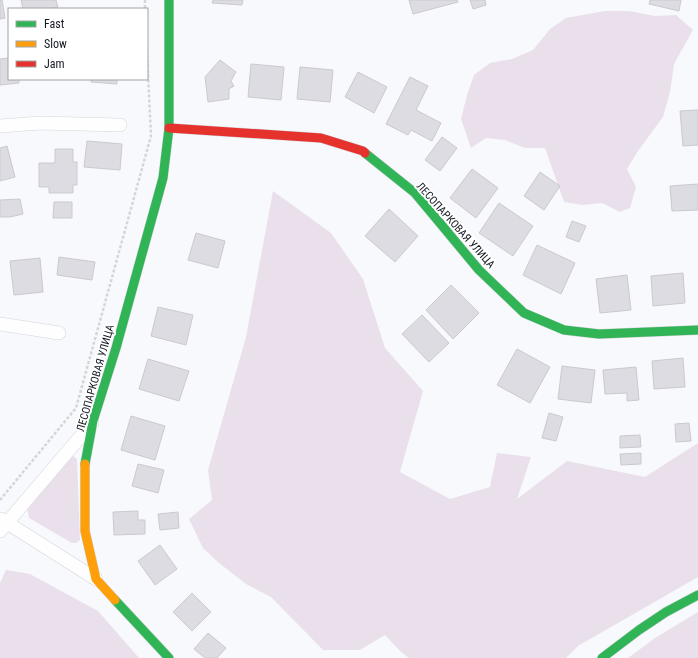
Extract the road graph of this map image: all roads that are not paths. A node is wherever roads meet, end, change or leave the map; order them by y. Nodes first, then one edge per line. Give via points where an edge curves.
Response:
1 (169, 0) edge
2 (120, 125) dead end
3 (0, 126) edge
4 (169, 128) junction
5 (0, 324) edge
6 (698, 330) edge
7 (59, 333) dead end
8 (93, 421) junction
9 (2, 524) edge
10 (96, 579) junction
11 (698, 595) edge
12 (169, 658) edge
13 (602, 658) edge

1 - 4 street, ЛЕСОПАРКОВАЯ УЛИЦА
2 - 3 street via 40,122
4 - 6 street, ЛЕСОПАРКОВАЯ УЛИЦА via 321,138 363,151 415,193 479,270 524,313 564,330 600,334
4 - 8 street, ЛЕСОПАРКОВАЯ УЛИЦА via 163,178
5 - 7 street
8 - 9 street
8 - 10 street, ЛЕСОПАРКОВАЯ УЛИЦА via 84,468 85,531
9 - 10 street
10 - 12 street, ЛЕСОПАРКОВАЯ УЛИЦА
11 - 13 street via 666,612

